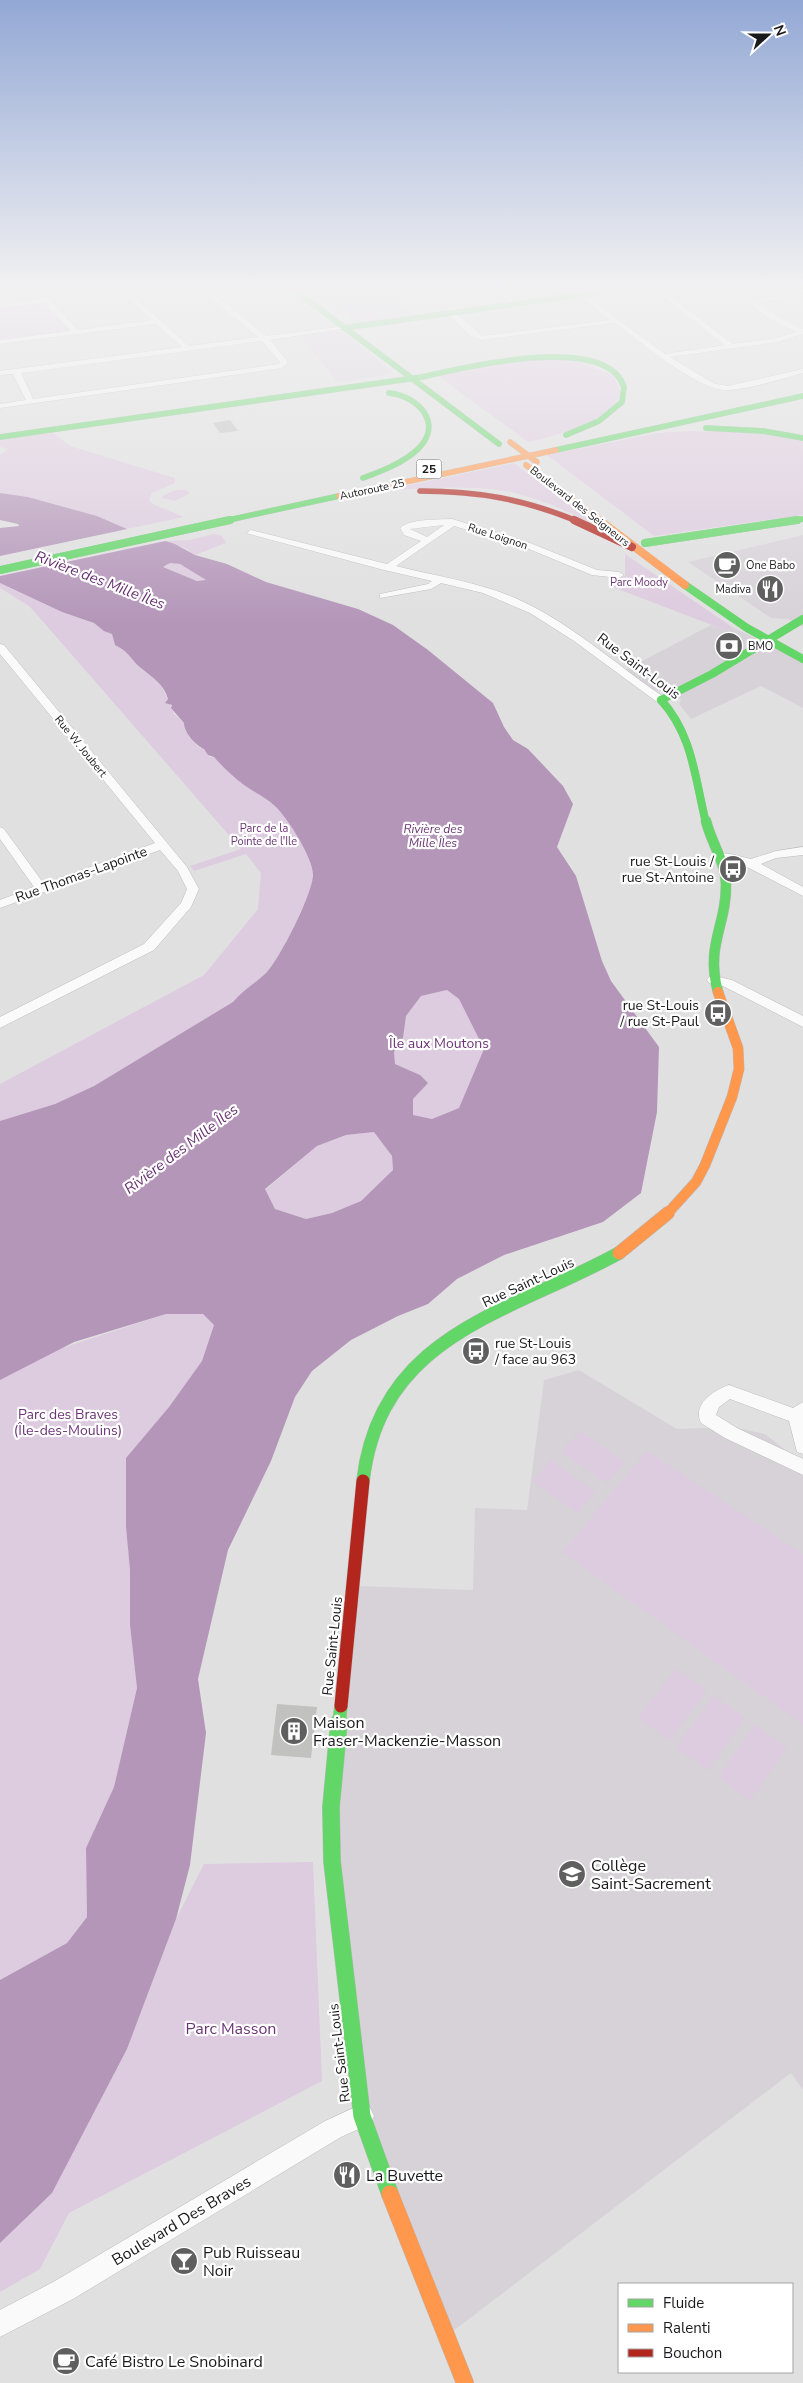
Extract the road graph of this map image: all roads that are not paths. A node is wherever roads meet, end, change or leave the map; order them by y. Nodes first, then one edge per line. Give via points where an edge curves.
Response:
1 (30, 399) edge
2 (50, 399) edge
3 (247, 399) edge
4 (271, 399) edge
5 (410, 399) edge
6 (435, 399) edge
7 (440, 399) edge
8 (444, 399) edge
9 (623, 399) edge
10 (759, 399) edge
11 (788, 399) edge
12 (31, 402) junction
13 (446, 404) junction
14 (0, 406) edge
15 (649, 430) junction
16 (0, 432) edge
17 (0, 437) edge
18 (803, 438) edge
19 (504, 443) junction
20 (533, 447) junction
21 (532, 464) junction
22 (326, 491) junction
23 (346, 495) junction
24 (803, 519) edge
25 (452, 522) junction
26 (251, 533) dead end
27 (427, 540) junction
28 (645, 543) junction
29 (632, 547) junction
30 (0, 561) edge
31 (387, 568) junction
32 (0, 570) edge
33 (619, 575) dead end
34 (438, 581) junction
35 (383, 596) dead end
36 (801, 625) edge
37 (777, 637) junction
38 (0, 647) edge
39 (803, 648) edge
40 (803, 659) edge
41 (661, 700) junction
42 (0, 831) edge
43 (162, 845) junction
44 (803, 851) edge
45 (719, 857) junction
46 (751, 865) junction
47 (41, 889) junction
48 (803, 892) edge
49 (0, 904) edge
50 (714, 980) junction
51 (803, 1022) edge
52 (0, 1023) edge
53 (799, 1413) edge
54 (803, 1446) edge
55 (803, 1467) edge
56 (362, 2116) junction
57 (0, 2324) edge
58 (465, 2383) edge

1 - 12 street
2 - 12 street
3 - 16 main road
4 - 17 main road
5 - 22 main road via 423,410 429,426 424,442 396,465
6 - 13 main road
7 - 13 main road, Boulevard des Seigneurs
8 - 19 main road, Boulevard des Seigneurs
9 - 20 main road via 611,413 589,426
10 - 20 main road, Autoroute 25 / 25
11 - 15 main road, Autoroute 25 / 25
12 - 14 street
13 - 19 main road, Boulevard des Seigneurs
15 - 18 main road via 740,429
15 - 23 main road, Autoroute 25 / 25
19 - 21 main road, Boulevard des Seigneurs
20 - 22 main road, Autoroute 25 / 25
21 - 28 main road, Boulevard des Seigneurs
21 - 29 main road, Boulevard des Seigneurs
22 - 30 main road, Autoroute 25 / 25
23 - 29 main road via 451,490 506,496 556,511
23 - 32 main road, Autoroute 25 / 25
24 - 28 main road
25 - 27 street, Rue Loignon
25 - 27 street via 405,528 407,533
25 - 33 street, Rue Loignon via 527,545 596,573
26 - 31 street, Rue Saint-Louis
27 - 31 street, Rue Loignon
28 - 37 main road, Boulevard des Seigneurs
29 - 37 main road, Boulevard des Seigneurs via 707,602
31 - 34 street, Rue Saint-Louis
34 - 35 street via 431,586
34 - 41 street, Rue Saint-Louis via 494,594 520,604 581,641
36 - 37 main road
36 - 37 main road
37 - 39 main road, Boulevard des Seigneurs
37 - 40 main road, Boulevard des Seigneurs
37 - 41 main road via 745,663 712,674
38 - 43 street, Rue W. Joubert
41 - 45 main road, Rue Saint-Louis via 674,711 684,728 703,815
42 - 47 street
43 - 47 street, Rue Thomas-Lapointe
43 - 52 street, Rue W. Joubert via 189,877 194,889 187,904 154,942 134,956
44 - 46 street via 758,858
45 - 46 street
45 - 50 main road, Rue Saint-Louis via 726,882 712,954
46 - 48 street
47 - 49 street, Rue Thomas-Lapointe
50 - 51 street via 727,983
50 - 56 main road, Rue Saint-Louis via 736,1039 739,1071 705,1166 695,1183 654,1226 608,1259 509,1305 432,1354 391,1395 373,1432 352,1598 330,1835
53 - 54 street
53 - 55 street via 729,1392 711,1403 707,1418
56 - 57 street, Boulevard Des Braves via 333,2129 64,2290
56 - 58 main road, Rue Saint-Louis

